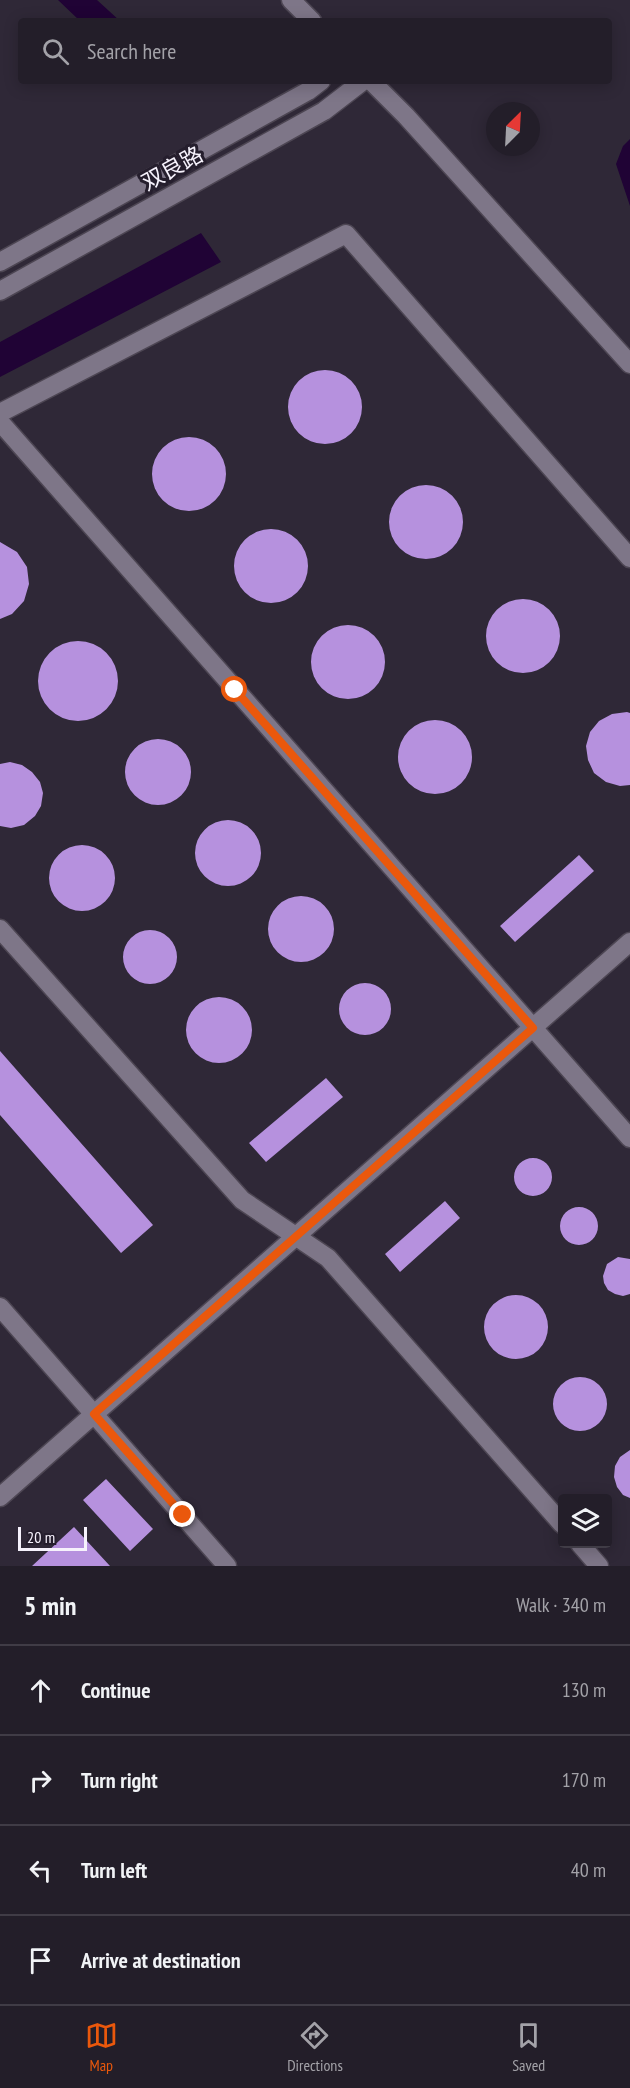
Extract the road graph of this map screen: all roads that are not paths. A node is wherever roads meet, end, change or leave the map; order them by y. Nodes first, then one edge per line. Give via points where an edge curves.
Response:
1 (291, 0) edge
2 (309, 18) edge
3 (317, 84) edge
4 (359, 84) edge
5 (374, 84) edge
6 (0, 262) edge
7 (0, 291) edge
8 (630, 364) edge
9 (0, 413) edge
10 (0, 422) edge
11 (630, 558) edge
12 (0, 929) edge
13 (630, 942) edge
14 (533, 1028) junction
15 (630, 1138) edge
16 (296, 1237) junction
17 (0, 1307) edge
18 (94, 1414) junction
19 (0, 1497) edge
20 (558, 1519) edge
21 (584, 1548) edge
22 (227, 1566) edge
23 (600, 1566) edge

1 - 2 street
3 - 6 street, 双良路
4 - 7 street, 双良路 via 324,111
5 - 8 street
9 - 11 street via 346,234
10 - 14 street
12 - 16 street via 242,1200
13 - 14 street
14 - 15 street
14 - 16 street
16 - 18 street
16 - 20 street via 328,1258
17 - 18 street
18 - 19 street
18 - 22 street
21 - 23 street

